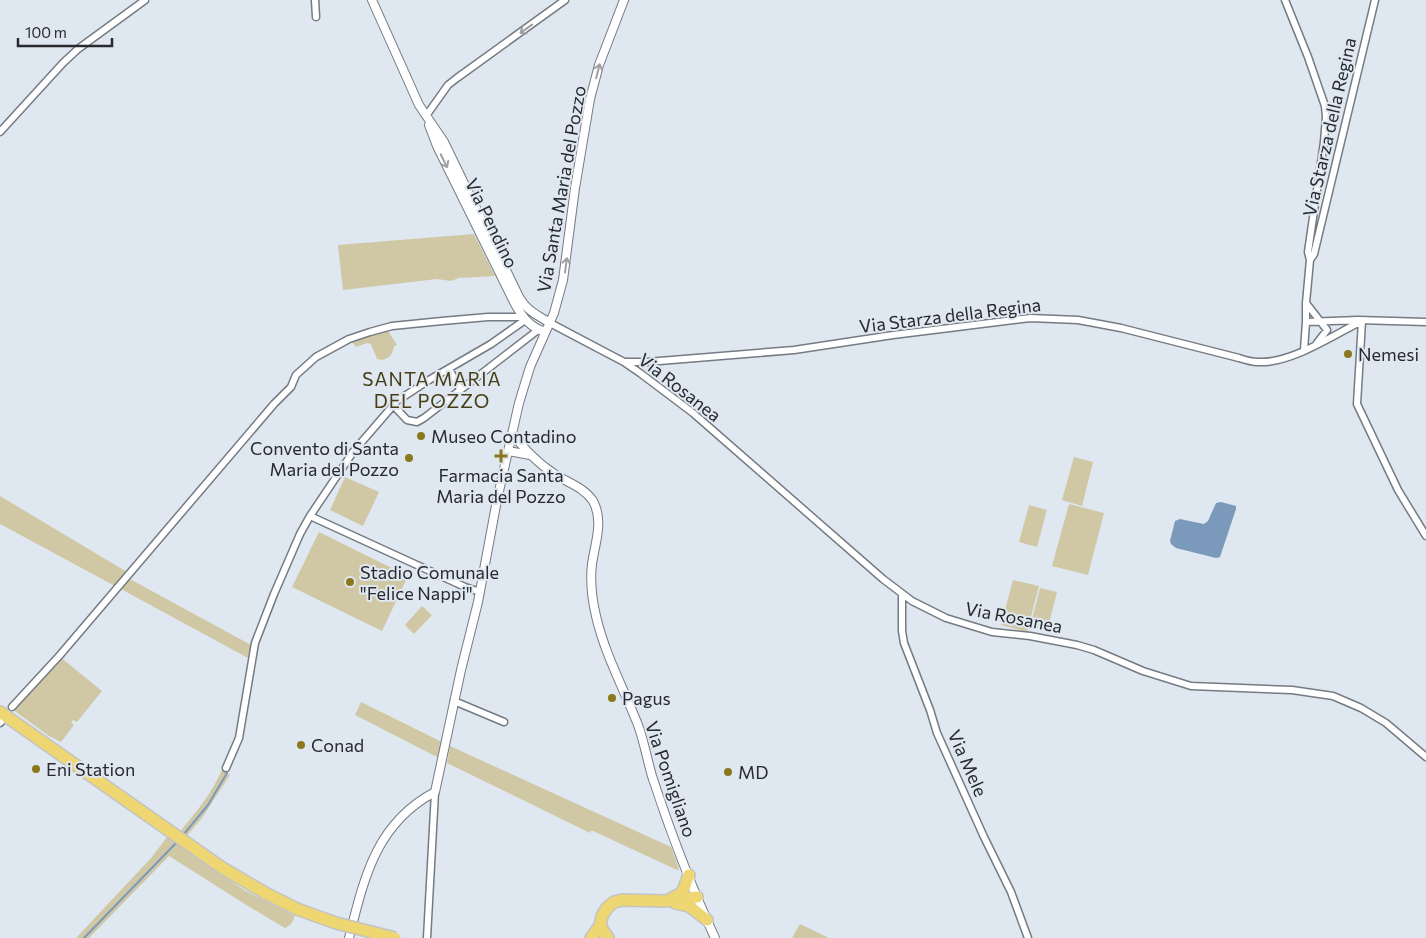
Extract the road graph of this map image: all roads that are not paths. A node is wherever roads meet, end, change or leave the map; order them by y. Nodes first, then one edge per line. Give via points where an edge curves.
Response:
1 (145, 0) edge
2 (315, 0) edge
3 (372, 0) edge
4 (566, 0) edge
5 (624, 0) edge
6 (1286, 0) edge
7 (1375, 0) edge
8 (316, 17) dead end
9 (426, 116) junction
10 (0, 132) edge
11 (1310, 260) junction
12 (1306, 303) junction
13 (524, 318) junction
14 (1320, 320) junction
15 (1362, 321) junction
16 (1306, 322) junction
17 (1426, 322) edge
18 (550, 323) junction
19 (542, 331) junction
20 (1316, 344) junction
21 (1304, 350) junction
22 (624, 362) junction
23 (448, 369) junction
24 (460, 389) junction
25 (393, 404) junction
26 (512, 434) junction
27 (508, 451) junction
28 (530, 455) junction
29 (310, 516) junction
30 (1426, 536) edge
31 (480, 592) junction
32 (902, 595) junction
33 (454, 702) junction
34 (12, 707) dead end
35 (0, 719) edge
36 (504, 722) dead end
37 (1426, 757) edge
38 (226, 768) dead end
39 (435, 792) junction
40 (689, 875) junction
41 (697, 897) junction
42 (666, 901) junction
43 (707, 920) junction
44 (600, 926) junction
45 (349, 938) edge
46 (395, 938) edge
47 (427, 938) edge
48 (591, 938) edge
49 (608, 938) edge
50 (715, 938) edge
51 (1028, 938) edge

1 - 10 street via 63,63
2 - 8 street
3 - 9 street, Via Pendino
4 -> 9 street via 448,85
18 -> 5 street, Via Santa Maria del Pozzo via 564,280 590,100 599,65
6 - 11 street, Via Starza della Regina via 1326,116 1308,252
7 - 11 street, Via Starza della Regina
9 -> 13 street, Via Pendino via 437,146
9 - 18 street, Via Pendino via 444,142 520,297 532,313
11 - 12 street, Via Starza della Regina
12 - 14 street
12 - 16 street, Via Starza della Regina
13 - 19 street, Via Pendino
13 - 23 street via 491,344
13 - 34 street via 488,317 392,326 349,339 316,357 296,375 291,387
14 - 15 street, Via Starza della Regina
14 - 16 street, Via Starza della Regina
14 - 20 street via 1326,330
15 - 17 street, Via Starza della Regina
15 - 20 street, Via Starza della Regina
15 - 30 street via 1357,404 1398,490
16 - 21 street, Via Starza della Regina
18 - 19 street, Via Santa Maria del Pozzo
18 - 22 street, Via Rosanea
19 - 24 street
19 - 26 street, Via Santa Maria del Pozzo
20 - 21 street, Via Starza della Regina
21 - 22 street, Via Starza della Regina via 1287,358 1258,362 1121,328 1078,320 1030,318 794,350
22 - 32 street, Via Rosanea via 693,413
23 - 24 street
23 - 25 street
24 - 25 street via 417,422 408,420
25 - 29 street via 353,452
26 - 27 street, Via Santa Maria del Pozzo
26 - 28 street, Via Pomigliano
27 - 28 street, Via Pomigliano
27 - 31 street, Via Santa Maria del Pozzo
28 - 40 street, Via Pomigliano via 586,494 595,506 598,532 592,562 592,597 600,633 638,726 652,776
29 - 31 street
29 - 38 street via 255,643 239,738
31 - 33 street, Via Santa Maria del Pozzo
32 - 37 street, Via Rosanea via 946,618 992,632 1077,645 1191,686 1292,690 1333,696 1386,724
32 - 51 street, Via Mele via 904,643 937,733 1011,892
33 - 36 street
33 - 39 street, Via Santa Maria del Pozzo
35 - 46 highway, bridge via 243,881 297,909
39 - 45 street via 420,800 382,840 369,866
39 - 47 street
40 - 41 street, Via Pomigliano
40 - 42 highway via 684,891
41 - 42 highway
41 - 43 street, Via Pomigliano
42 - 43 highway via 690,906
42 - 44 highway via 614,902 602,916
43 - 50 street, Via Pomigliano
44 - 48 highway
44 - 49 highway

